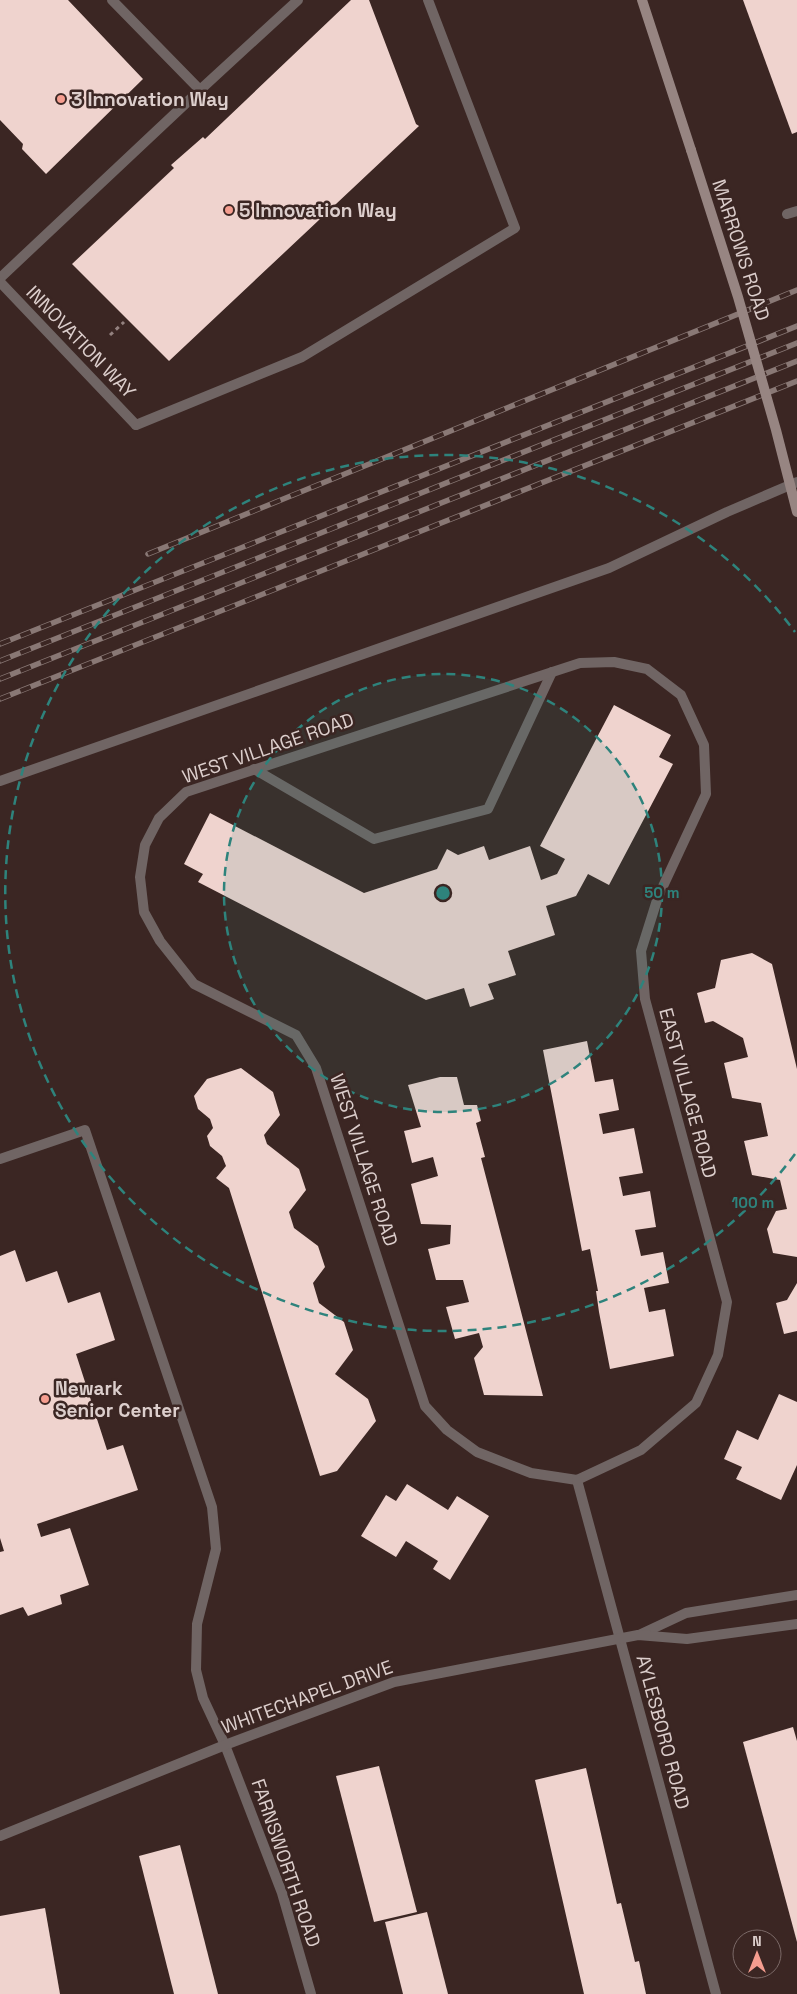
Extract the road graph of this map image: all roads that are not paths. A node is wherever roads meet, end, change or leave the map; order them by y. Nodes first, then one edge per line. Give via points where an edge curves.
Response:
1 (112, 0) edge
2 (298, 0) edge
3 (428, 0) edge
4 (642, 0) edge
5 (200, 90) junction
6 (0, 278) edge
7 (0, 282) edge
8 (797, 482) edge
9 (797, 512) edge
10 (552, 672) junction
11 (254, 769) junction
12 (0, 781) edge
13 (645, 999) joint
14 (0, 1159) edge
15 (577, 1480) junction
16 (797, 1594) edge
17 (797, 1624) edge
18 (638, 1635) junction
19 (620, 1638) junction
20 (225, 1745) junction
21 (0, 1836) edge
22 (311, 1994) edge
23 (716, 1994) edge

1 - 5 street
2 - 5 street
3 - 7 street, INNOVATION WAY via 515,228 302,357 136,425
4 - 9 street, MARROWS ROAD, bridge via 738,297
5 - 6 street
8 - 12 street via 609,568
10 - 11 street, WEST VILLAGE ROAD
10 - 11 street via 488,809 374,839
10 - 13 street, WEST VILLAGE ROAD via 580,663 614,662 647,670 681,695 704,745 706,794 658,897 641,951
11 - 15 street, WEST VILLAGE ROAD via 186,792 159,818 146,845 140,877 144,912 160,941 194,984 296,1035 316,1068 425,1406 447,1430 477,1452 531,1473
13 - 15 street, EAST VILLAGE ROAD via 727,1302 718,1354 696,1403 641,1450
14 - 20 street, FARNSWORTH ROAD via 85,1130 212,1507 216,1549 197,1624 196,1670 203,1698
15 - 19 street, AYLESBORO ROAD
16 - 18 street, WHITECHAPEL DRIVE via 686,1613
17 - 18 street, WHITECHAPEL DRIVE via 687,1639
18 - 19 street, WHITECHAPEL DRIVE
19 - 20 street, WHITECHAPEL DRIVE via 394,1682
19 - 23 street, AYLESBORO ROAD
20 - 21 street, WHITECHAPEL DRIVE
20 - 22 street, FARNSWORTH ROAD via 282,1893

